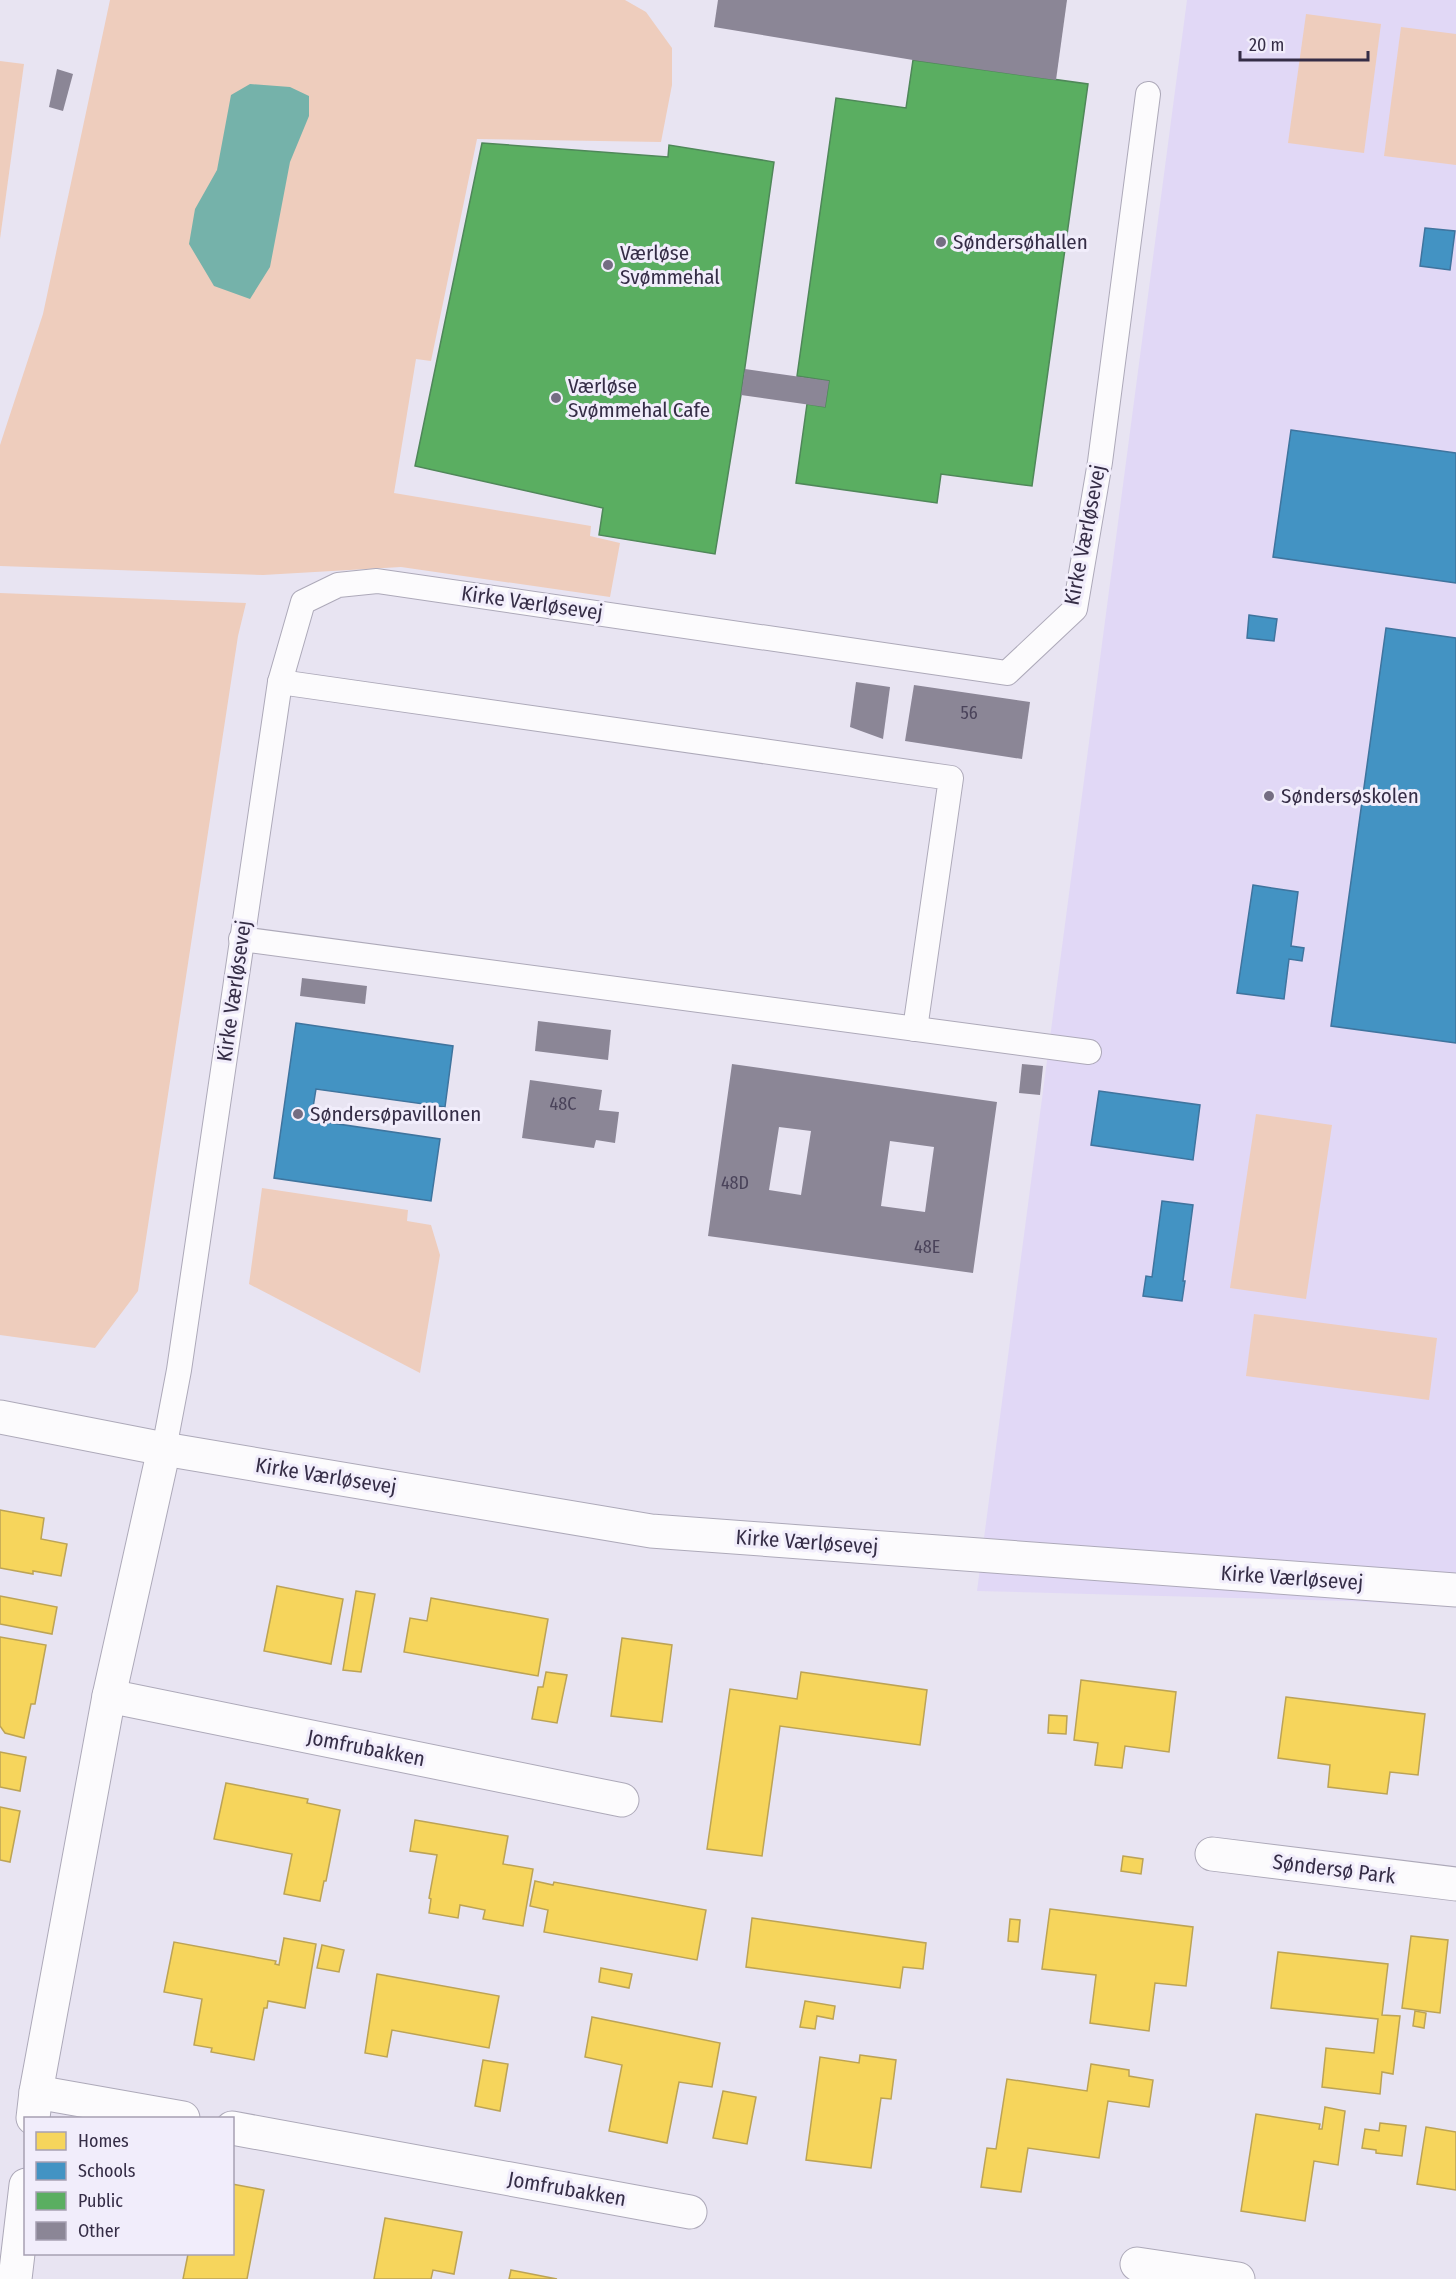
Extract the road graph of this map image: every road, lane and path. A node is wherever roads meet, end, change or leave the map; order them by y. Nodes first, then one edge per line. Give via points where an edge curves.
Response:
1 (1148, 94) dead end
2 (280, 682) junction
3 (241, 939) junction
4 (915, 1029) junction
5 (1089, 1052) dead end
6 (0, 1417) edge
7 (164, 1449) junction
8 (1456, 1590) edge
9 (109, 1696) junction
10 (622, 1800) dead end
11 (1212, 1854) dead end
12 (1456, 1884) edge
13 (35, 2105) edge
14 (172, 2117) edge
15 (234, 2128) edge
16 (24, 2202) edge
17 (690, 2212) dead end
18 (1137, 2264) dead end
19 (15, 2279) edge
20 (1238, 2279) edge

1 - 2 lane, Kirke Værløsevej via 1100,462 1075,609 1007,673 377,581 338,585 303,602
2 - 3 lane, Kirke Værløsevej
2 - 4 lane via 951,778
3 - 4 lane
3 - 7 lane, Kirke Værløsevej via 179,1370
4 - 5 lane
6 - 7 street, Kirke Værløsevej
7 - 8 street, Kirke Værløsevej via 651,1531
7 - 9 street
9 - 10 street, Jomfrubakken
9 - 13 street
11 - 12 street, Søndersø Park
13 - 14 street
15 - 17 street, Jomfrubakken
16 - 19 street
18 - 20 street

